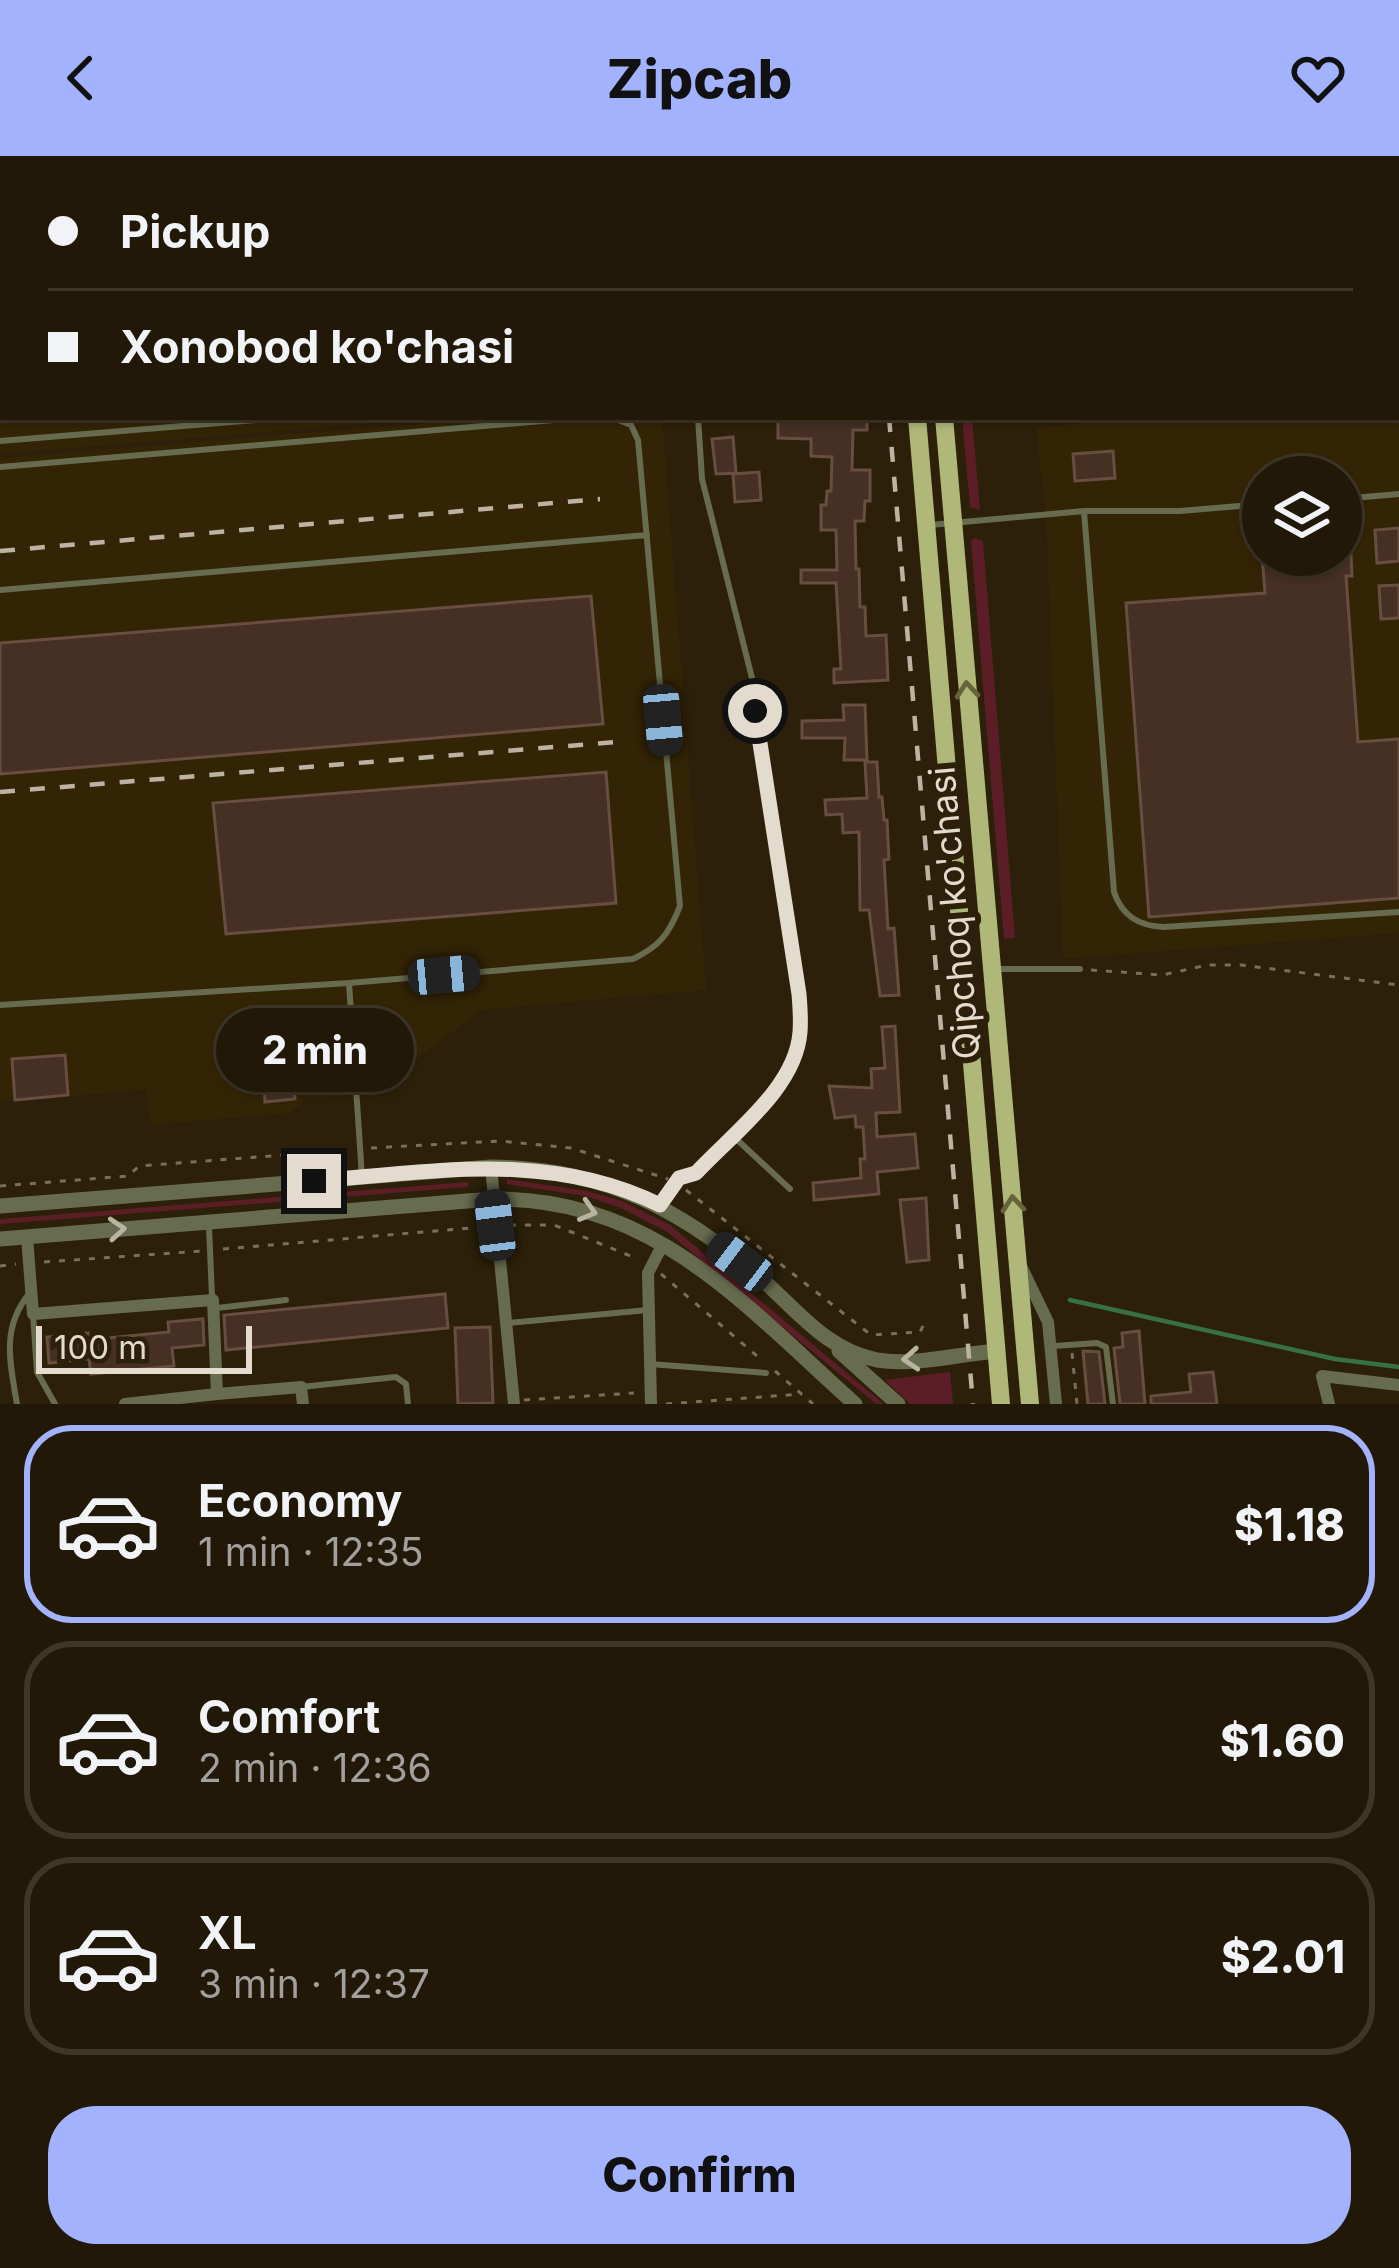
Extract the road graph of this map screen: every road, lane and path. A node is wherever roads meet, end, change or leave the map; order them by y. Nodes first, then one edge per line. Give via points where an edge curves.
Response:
1 (256, 420) edge
2 (553, 420) edge
3 (618, 420) edge
4 (698, 420) edge
5 (917, 420) edge
6 (944, 420) edge
7 (0, 441) edge
8 (0, 466) edge
9 (1399, 494) edge
10 (1362, 497) edge
11 (1242, 507) edge
12 (1084, 511) junction
13 (953, 524) junction
14 (927, 525) junction
15 (647, 535) junction
16 (0, 590) edge
17 (1399, 912) edge
18 (992, 968) junction
19 (1079, 969) joint
20 (349, 983) junction
21 (1399, 985) edge
22 (0, 1005) edge
23 (732, 1135) junction
24 (449, 1144) dead end
25 (451, 1158) dead end
26 (491, 1167) junction
27 (362, 1177) junction
28 (790, 1189) dead end
29 (492, 1199) junction
30 (660, 1205) junction
31 (0, 1206) edge
32 (457, 1213) dead end
33 (208, 1223) junction
34 (495, 1225) junction
35 (459, 1230) junction
36 (27, 1237) junction
37 (0, 1239) edge
38 (663, 1244) junction
39 (64, 1247) dead end
40 (210, 1250) junction
41 (1018, 1259) junction
42 (64, 1260) junction
43 (29, 1263) junction
44 (0, 1266) edge
45 (651, 1266) junction
46 (31, 1291) junction
47 (286, 1300) dead end
48 (213, 1305) junction
49 (648, 1310) junction
50 (32, 1314) junction
51 (508, 1323) junction
52 (828, 1341) junction
53 (1071, 1345) junction
54 (1050, 1346) junction
55 (1025, 1348) junction
56 (997, 1351) junction
57 (650, 1364) junction
58 (766, 1373) dead end
59 (1399, 1385) edge
60 (301, 1387) junction
61 (217, 1394) junction
62 (802, 1394) junction
63 (651, 1398) edge
64 (515, 1402) edge
65 (17, 1404) edge
66 (55, 1404) edge
67 (124, 1404) edge
68 (303, 1404) edge
69 (408, 1404) edge
70 (666, 1404) edge
71 (812, 1404) edge
72 (855, 1404) edge
73 (898, 1404) edge
74 (1001, 1404) edge
75 (1030, 1404) edge
76 (1056, 1404) edge
77 (1077, 1404) edge
78 (1113, 1404) edge
79 (1329, 1404) edge

1 - 7 lane
2 - 8 lane
3 - 15 lane via 638,440
4 - 23 lane via 702,478 752,678 799,994 791,1064
5 - 14 main road, Qipchoq ko'chasi
6 - 13 main road, Qipchoq ko'chasi
9 - 10 lane
11 - 12 lane
12 - 13 lane
12 - 17 lane via 1114,892 1125,913 1164,928
13 - 14 lane
18 -> 13 main road, Qipchoq ko'chasi
14 - 56 main road, Qipchoq ko'chasi
15 - 16 lane
15 - 20 lane via 680,906 669,935 633,959
18 - 19 lane
41 -> 18 main road, Qipchoq ko'chasi
19 - 21 path via 1162,975 1240,964
20 - 22 lane
20 - 27 lane
23 - 28 lane
23 - 30 lane via 696,1173 679,1178
24 - 25 path
26 - 27 street
26 - 29 street
26 - 30 street via 578,1175
27 - 31 street
29 - 33 street
29 - 34 street
29 -> 38 street via 594,1211
30 - 52 street via 740,1262
32 - 35 path
36 -> 33 street
33 - 40 lane
34 - 35 path
34 - 45 path via 554,1225
34 - 51 street
35 - 40 path
36 - 37 street
36 - 43 street
38 - 45 street
38 - 72 street
39 - 42 path
40 - 42 path
40 - 48 lane
41 - 54 street via 1048,1322
41 - 55 main road, Qipchoq ko'chasi
42 - 43 path
43 - 44 path
43 - 46 street
45 - 49 street
45 - 62 path
46 - 50 street
46 - 65 lane via 7,1343
47 - 48 lane
48 - 50 street
48 - 61 street
49 - 51 lane
49 - 57 street
50 - 66 lane via 37,1372
51 - 64 street
56 -> 52 street via 888,1361
52 - 73 street
53 - 54 lane
53 - 77 path
53 - 78 lane via 1106,1347
54 - 76 street
55 - 56 main road
55 - 75 main road, Qipchoq ko'chasi
56 - 74 main road, Qipchoq ko'chasi
57 - 58 lane
57 - 63 street
59 - 79 street via 1322,1376
60 - 61 street
60 - 68 street
60 - 69 lane via 396,1377 406,1384
61 - 67 street
62 - 70 path
62 - 71 path
63 - 64 path

